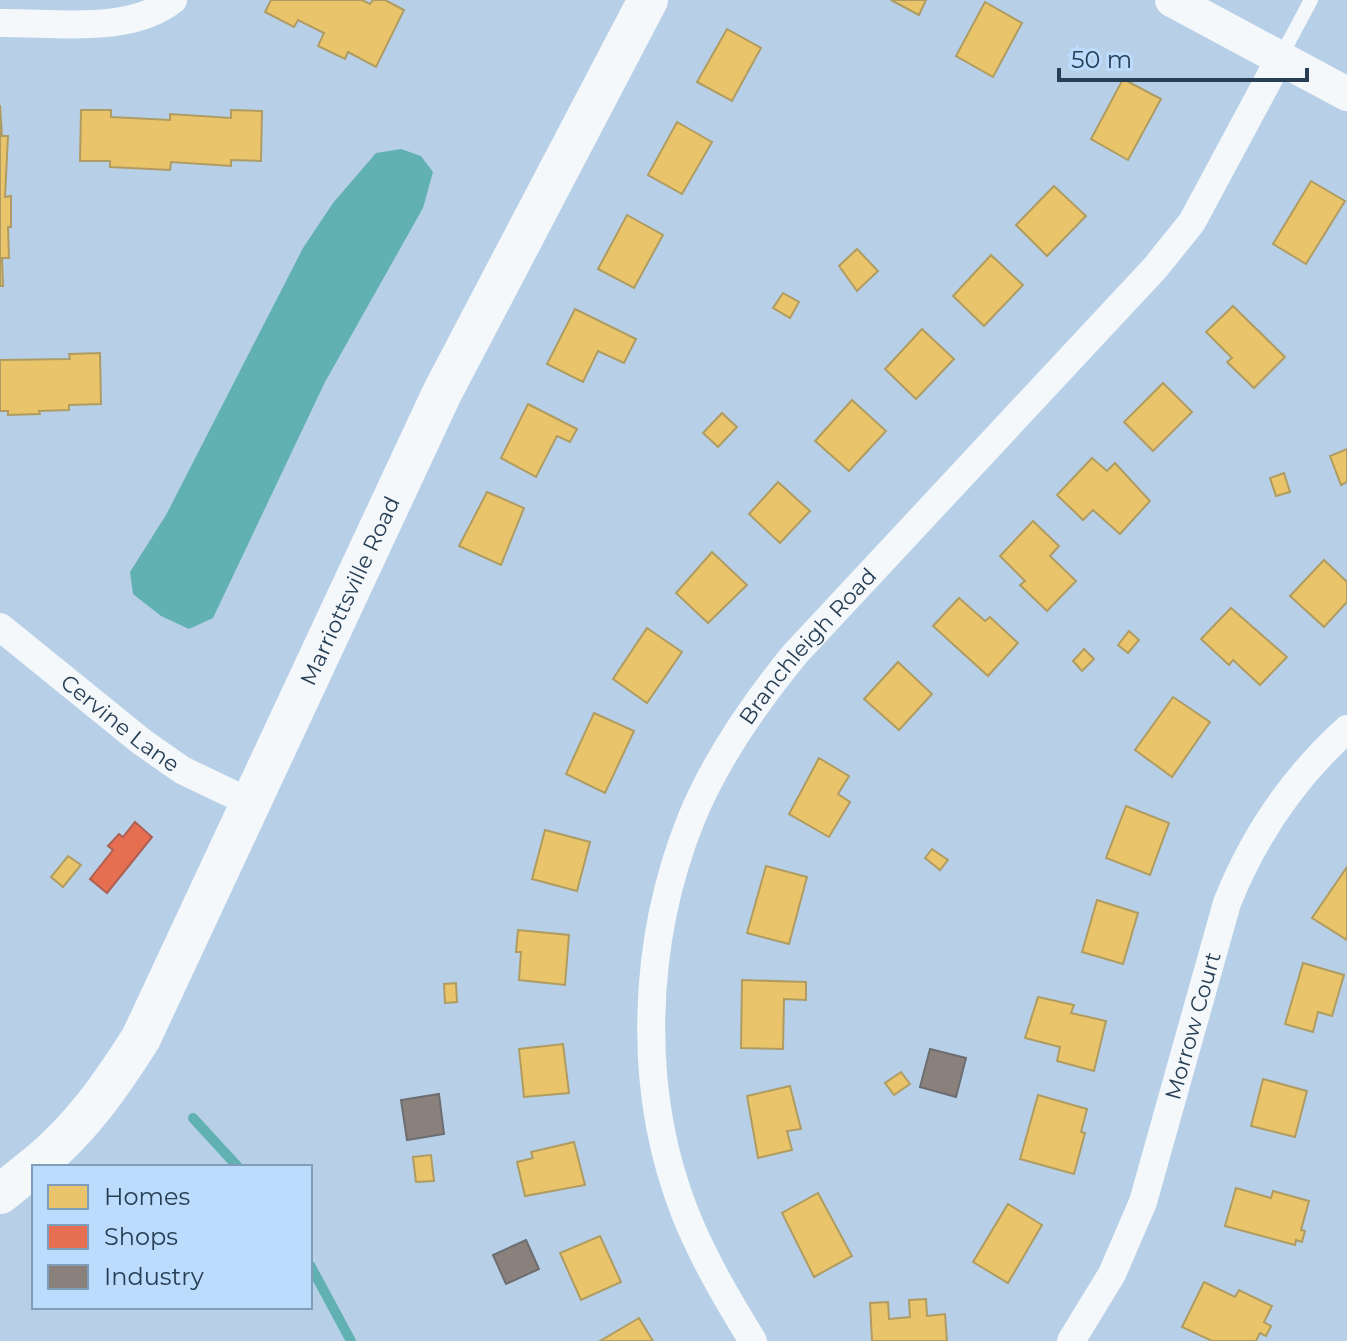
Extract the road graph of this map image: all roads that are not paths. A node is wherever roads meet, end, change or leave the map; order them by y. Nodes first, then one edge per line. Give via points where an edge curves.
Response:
1 (173, 0) edge
2 (648, 0) edge
3 (1172, 0) edge
4 (1311, 0) edge
5 (0, 23) edge
6 (1280, 58) junction
7 (1347, 94) edge
8 (0, 627) edge
9 (1347, 729) edge
10 (251, 803) junction
11 (36, 1165) edge
12 (32, 1169) edge
13 (0, 1194) edge
14 (753, 1341) edge
15 (1071, 1341) edge

1 - 5 street via 153,15 124,21
2 - 10 main road, Marriottsville Road via 442,393
3 - 6 street
4 - 6 lane
6 - 7 street
6 - 14 street, Branchleigh Road via 1192,222 795,654 721,757 692,816 671,877 659,936 652,1001 653,1076 662,1139 684,1211 715,1279
8 - 10 street, Cervine Lane via 142,742 182,770
9 - 15 street, Morrow Court via 1276,806 1245,858 1227,903 1143,1202 1112,1274
10 - 11 main road, Marriottsville Road via 141,1038 102,1100
12 - 13 main road, Marriottsville Road

